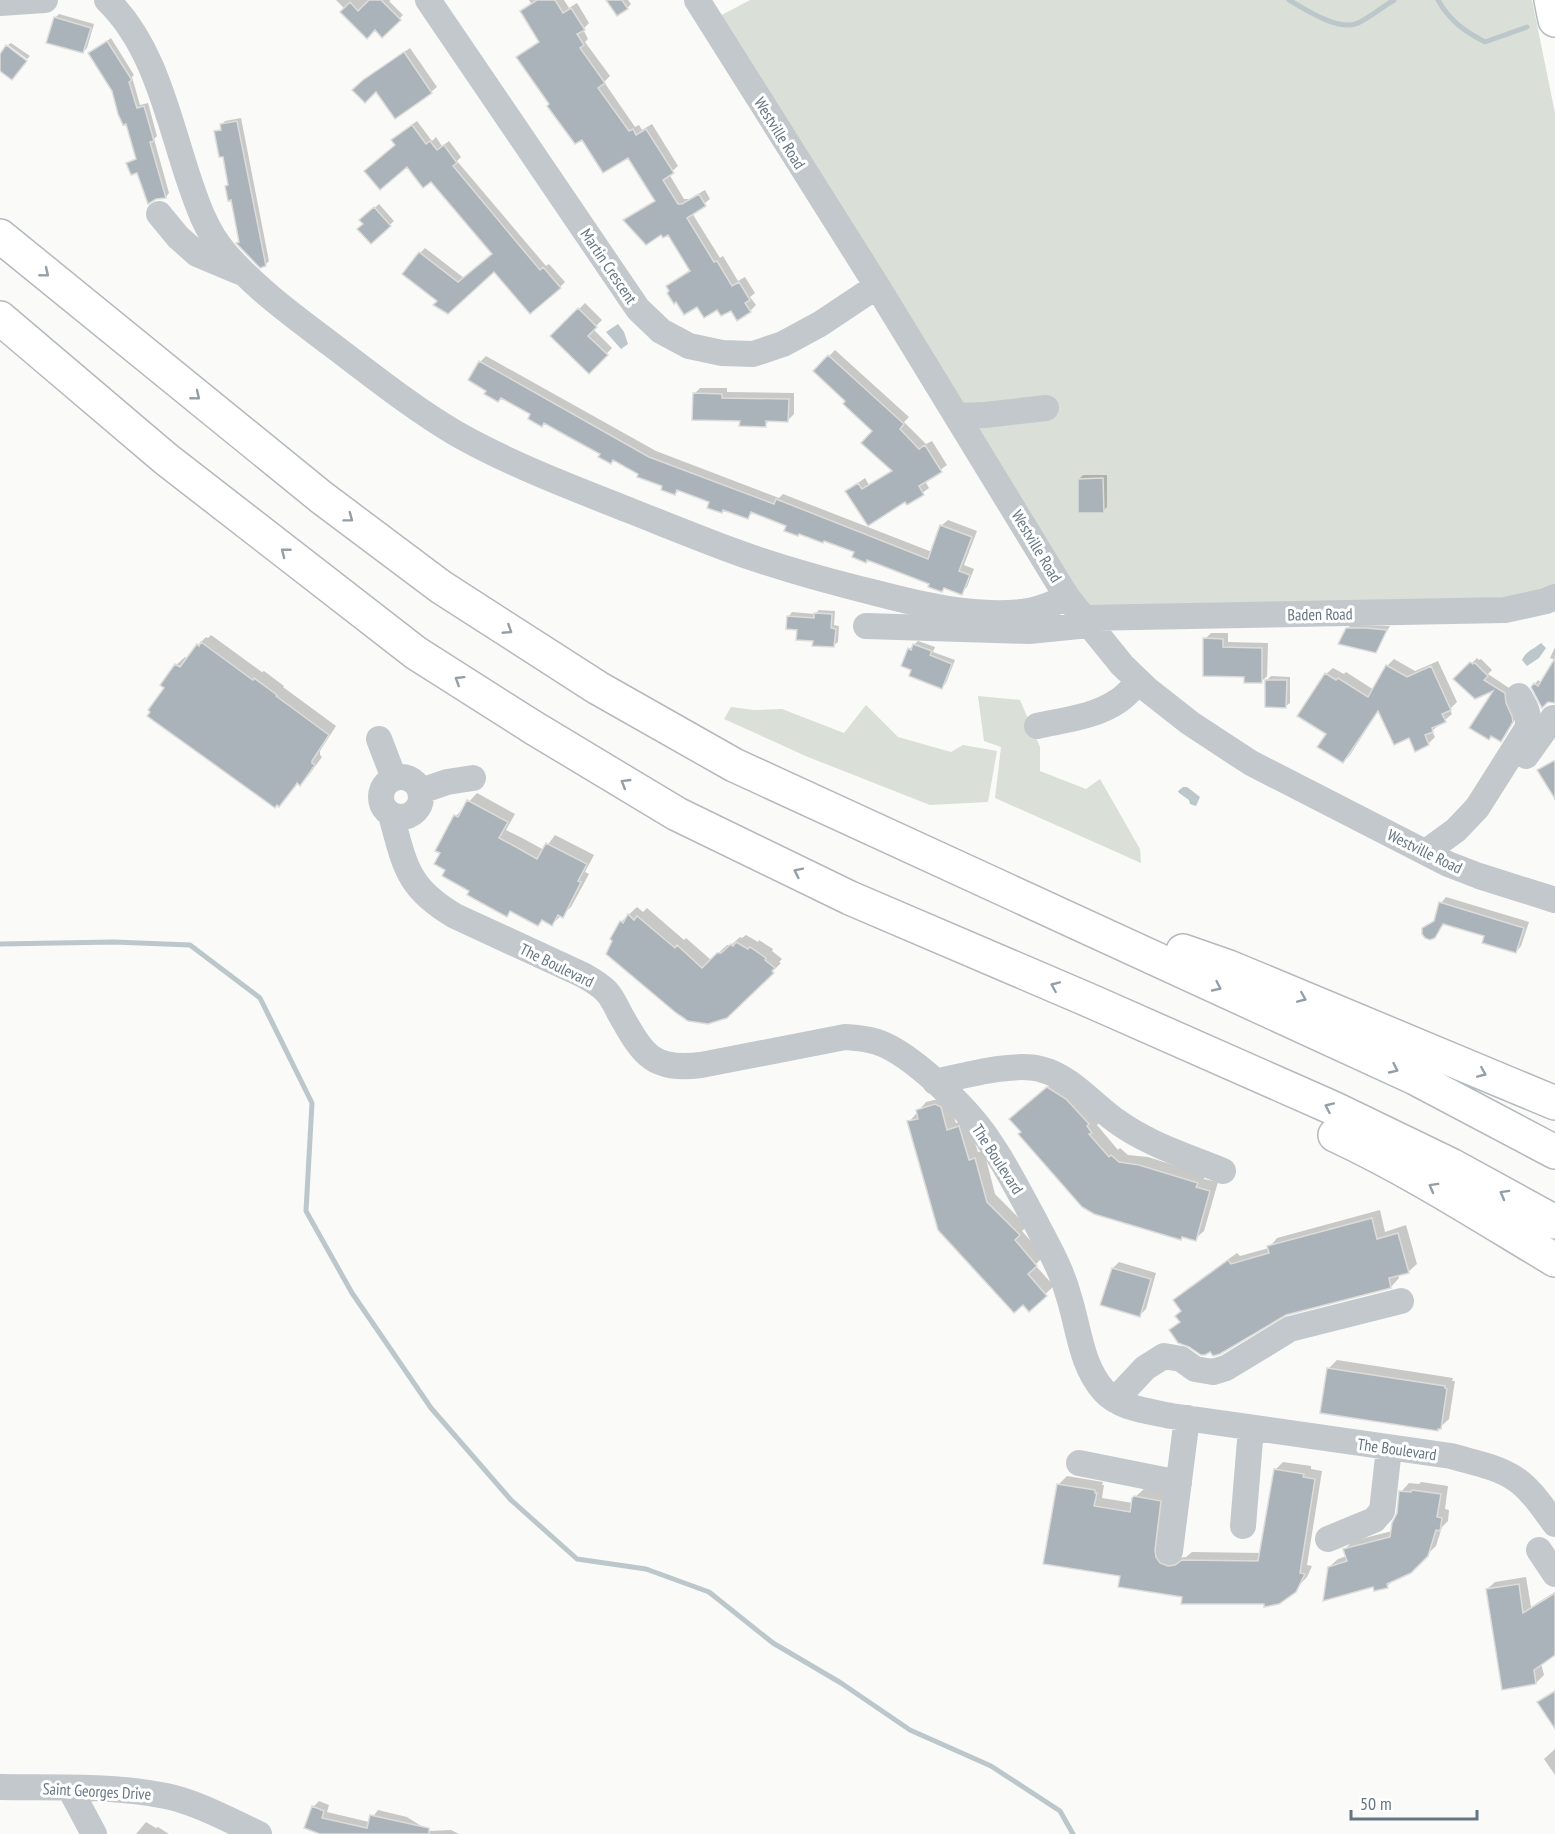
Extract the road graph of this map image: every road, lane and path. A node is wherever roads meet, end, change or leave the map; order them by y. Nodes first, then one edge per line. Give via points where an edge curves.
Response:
1 (45, 0) edge
2 (107, 0) edge
3 (428, 0) edge
4 (697, 0) edge
5 (1551, 0) edge
6 (0, 3) edge
7 (1555, 20) edge
8 (159, 214) dead end
9 (0, 236) edge
10 (244, 274) junction
11 (877, 286) junction
12 (0, 318) edge
13 (1046, 408) dead end
14 (957, 416) junction
15 (1067, 597) junction
16 (1555, 597) edge
17 (1086, 622) junction
18 (866, 626) dead end
19 (1139, 682) junction
20 (1519, 696) dead end
21 (1553, 718) dead end
22 (1037, 726) dead end
23 (379, 739) dead end
24 (394, 778) junction
25 (473, 778) dead end
26 (421, 791) junction
27 (401, 815) junction
28 (1437, 858) junction
29 (1555, 900) edge
30 (1049, 909) junction
31 (1093, 1002) junction
32 (935, 1082) junction
33 (1555, 1102) edge
34 (1555, 1152) edge
35 (1223, 1171) dead end
36 (1555, 1222) edge
37 (1555, 1260) edge
38 (1401, 1301) dead end
39 (1115, 1400) junction
40 (1187, 1418) junction
41 (1251, 1428) junction
42 (1389, 1448) junction
43 (1079, 1462) dead end
44 (1179, 1483) junction
45 (1547, 1503) edge
46 (1555, 1524) edge
47 (1243, 1526) dead end
48 (1328, 1539) dead end
49 (1539, 1550) dead end
50 (1170, 1551) dead end
51 (1555, 1574) edge
52 (0, 1787) edge
53 (70, 1789) junction
54 (94, 1834) edge
55 (259, 1834) edge

1 - 6 street
2 - 10 street via 119,11 146,53 210,233
3 - 11 street, Martin Crescent via 638,309 661,331 689,346 753,354 783,345
4 - 11 street, Westville Road
5 - 7 main road
8 - 10 street via 196,254
9 -> 30 main road via 321,497 441,587 598,688 734,765
10 - 15 street via 409,405 460,435 591,495 732,550 919,604 957,610 1022,612
11 - 14 street, Westville Road
31 -> 12 main road via 850,898 677,814 534,728 416,653 290,557 166,459
13 - 14 street
14 - 15 street, Westville Road
15 - 17 street, Westville Road
16 - 17 street, Baden Road via 1505,610
17 - 18 street, Baden Road via 1029,631
17 - 19 street, Westville Road
19 - 22 street via 1102,709
19 - 28 street, Westville Road via 1190,723 1251,763
20 - 28 street via 1529,717 1527,729 1477,808
21 - 28 street
23 - 24 street
24 - 26 street via 407,777
24 - 27 street via 381,792 382,805
25 - 26 street
26 - 27 street via 420,804
27 - 32 street, The Boulevard via 401,851 412,881 436,905 583,975 606,991 640,1048 666,1066 701,1065 837,1038 866,1038 886,1045
28 - 29 street, Westville Road
30 -> 33 main road via 1229,967
30 -> 34 main road via 1415,1078
36 -> 31 main road via 1451,1165 1333,1108
37 -> 31 main road via 1364,1148 1209,1074
32 - 35 street via 982,1072 1039,1069 1089,1097 1114,1120 1136,1133
32 - 39 street, The Boulevard via 991,1143 1020,1193 1068,1293 1090,1371 1105,1393
38 - 39 street via 1290,1329 1227,1368 1213,1372 1164,1356 1145,1368
39 - 40 street, The Boulevard via 1132,1408
40 - 41 street, The Boulevard
40 - 44 street
41 - 42 street, The Boulevard
41 - 47 street
42 - 45 street, The Boulevard via 1451,1456 1492,1468 1514,1478
42 - 48 street via 1382,1511 1374,1520
43 - 44 street
44 - 50 street
45 - 46 street, The Boulevard
49 - 51 street
52 - 53 street, Saint Georges Drive
53 - 54 street
53 - 55 street, Saint Georges Drive via 167,1796

